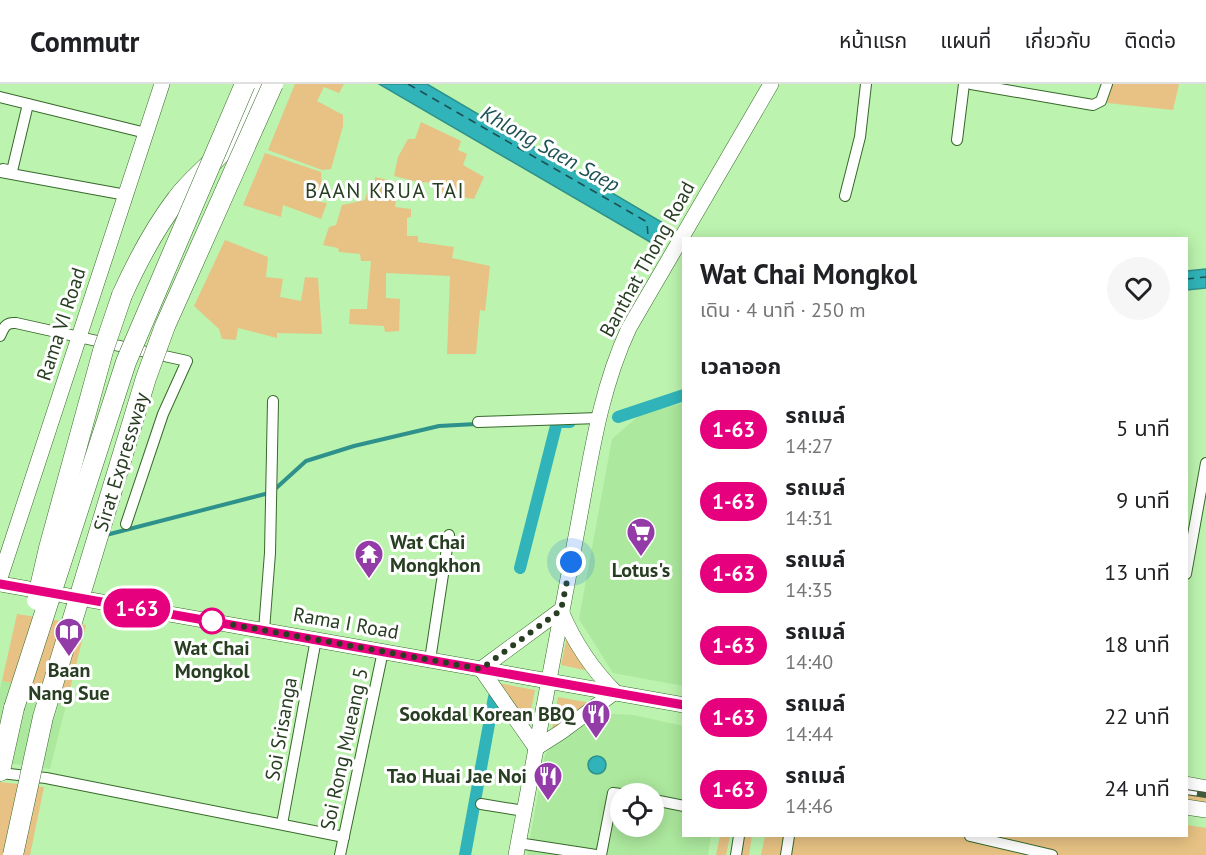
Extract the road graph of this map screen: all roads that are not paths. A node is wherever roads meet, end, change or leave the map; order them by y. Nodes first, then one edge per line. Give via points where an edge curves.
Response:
1 (162, 84) edge
2 (245, 84) edge
3 (258, 84) edge
4 (273, 84) edge
5 (771, 84) edge
6 (866, 84) edge
7 (964, 84) edge
8 (971, 84) edge
9 (1107, 84) edge
10 (0, 98) edge
11 (28, 104) junction
12 (146, 133) junction
13 (957, 140) dead end
14 (0, 171) edge
15 (126, 195) junction
16 (845, 196) dead end
17 (683, 237) edge
18 (682, 239) edge
19 (0, 336) edge
20 (78, 336) junction
21 (273, 401) dead end
22 (599, 418) junction
23 (478, 422) dead end
24 (1206, 463) edge
25 (126, 524) dead end
26 (450, 535) dead end
27 (1188, 563) edge
28 (0, 578) edge
29 (0, 584) edge
30 (561, 610) junction
31 (264, 630) junction
32 (316, 639) junction
33 (383, 651) junction
34 (430, 660) junction
35 (481, 669) junction
36 (548, 680) junction
37 (615, 692) junction
38 (682, 705) edge
39 (14, 708) junction
40 (536, 748) junction
41 (0, 772) edge
42 (1188, 784) edge
43 (1206, 788) edge
44 (664, 803) edge
45 (481, 804) dead end
46 (682, 806) edge
47 (1188, 807) edge
48 (610, 810) edge
49 (1206, 810) edge
50 (524, 811) junction
51 (282, 824) junction
52 (344, 837) junction
53 (739, 837) edge
54 (789, 837) edge
55 (974, 837) edge
56 (517, 849) edge
57 (13, 855) edge
58 (340, 855) edge
59 (596, 855) edge
60 (602, 855) edge
61 (736, 855) edge
62 (786, 855) edge
63 (1052, 855) edge

1 - 12 main road, Rama VI Road
2 - 39 highway, Sirat Expressway, bridge via 126,362
3 - 39 highway, bridge via 229,144 193,180 162,220 132,273 116,312 48,548
4 - 57 highway, Sirat Expressway, bridge via 165,326 146,378 43,717
5 - 17 main road, Banthat Thong Road
6 - 16 street via 860,137
7 - 13 street
8 - 9 street via 1093,105 1104,97
10 - 11 street
11 - 12 street
11 - 14 street via 12,171
12 - 15 main road, Rama VI Road
14 - 15 street
15 - 20 main road, Rama VI Road
18 - 22 main road, Banthat Thong Road via 621,345
19 - 20 street via 11,323
20 - 25 street via 187,361
20 - 28 main road, Rama VI Road
21 - 31 street
22 - 23 street
22 - 30 main road, Banthat Thong Road
24 - 27 street
26 - 34 street
29 - 31 main road, Rama I Road
30 - 35 main road
30 - 36 main road, Banthat Thong Road
30 - 37 main road via 584,656
31 - 32 main road, Rama I Road
32 - 33 main road, Rama I Road
32 - 51 street, Soi Srisanga
33 - 34 main road, Rama I Road
33 - 52 street, Soi Rong Mueang 5
34 - 35 main road, Rama I Road
35 - 36 main road, Rama I Road
35 - 40 main road
36 - 37 main road, Rama I Road
36 - 40 main road, Banthat Thong Road
37 - 38 main road, Rama I Road
37 - 40 main road
39 - 41 highway, Sirat Expressway
40 - 50 main road, Banthat Thong Road
41 - 51 street
42 - 43 main road
44 - 46 street
45 - 50 street
47 - 49 main road
48 - 60 street
50 - 56 main road, Banthat Thong Road
51 - 52 street
52 - 58 street, Soi Rong Mueang 5
53 - 61 street
54 - 62 street
55 - 63 street
56 - 59 street

